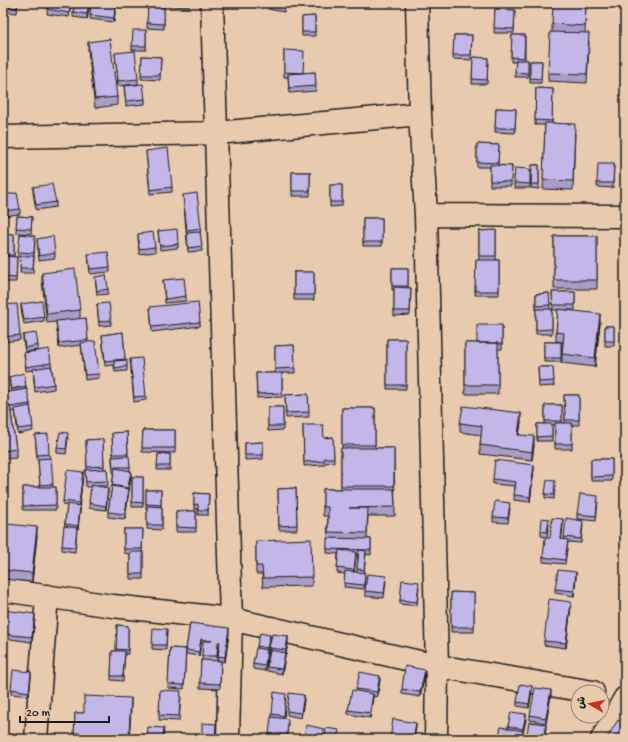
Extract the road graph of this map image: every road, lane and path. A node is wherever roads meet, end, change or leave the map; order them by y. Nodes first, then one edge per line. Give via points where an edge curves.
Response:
1 (212, 3) edge
2 (417, 3) edge
3 (420, 114) junction
4 (216, 133) junction
5 (3, 137) edge
6 (426, 214) junction
7 (625, 216) edge
8 (3, 590) edge
9 (46, 596) junction
10 (231, 619) junction
11 (437, 666) junction
12 (570, 688) edge
13 (610, 695) edge
14 (625, 698) edge
15 (36, 739) edge
16 (228, 739) edge
17 (436, 739) edge
18 (602, 739) edge

1 - 4 street
2 - 3 street
3 - 4 street
3 - 6 street
4 - 5 street
4 - 10 street
6 - 7 street
6 - 11 street
8 - 9 street
9 - 10 street
9 - 15 street
10 - 11 street
10 - 16 street
11 - 12 street
11 - 17 street
13 - 14 street
14 - 18 street

